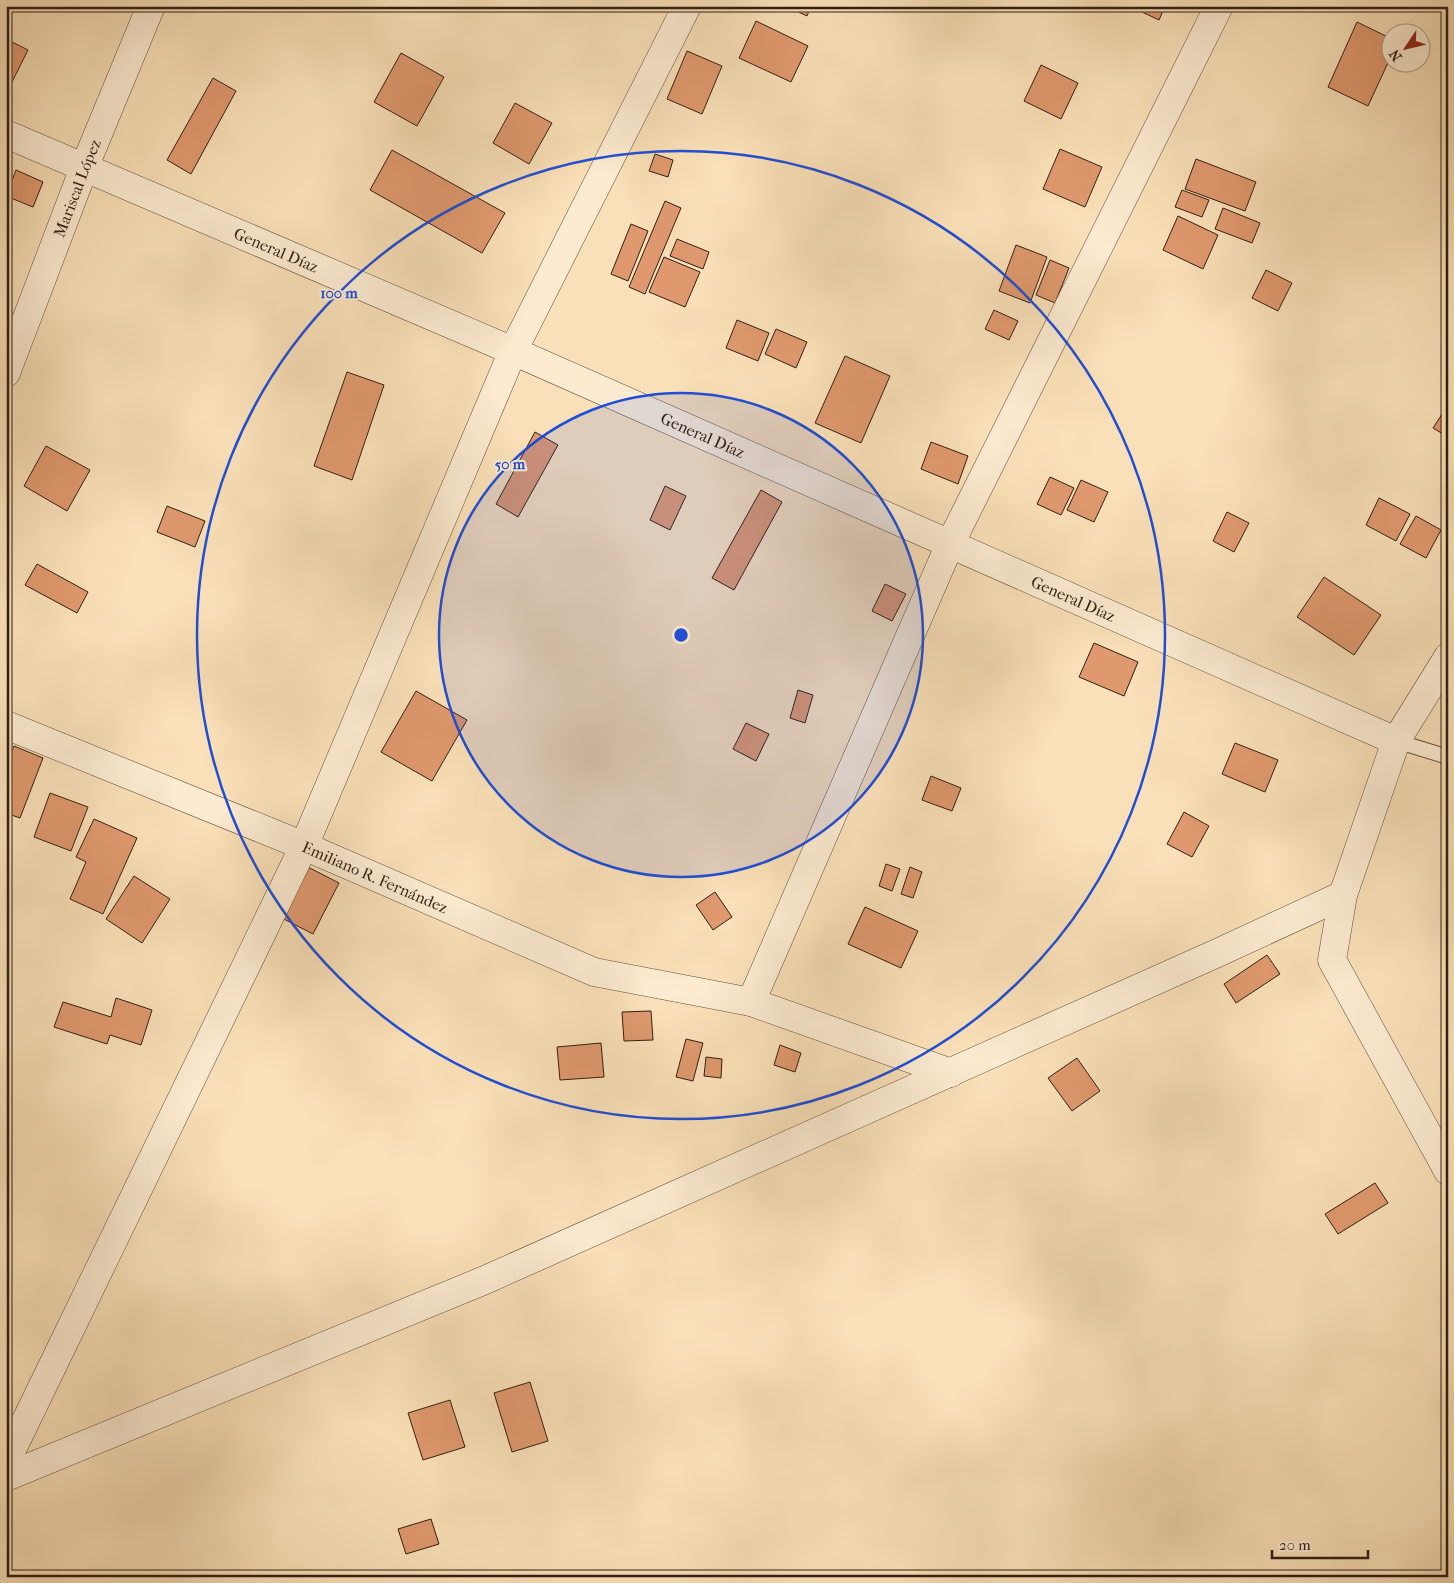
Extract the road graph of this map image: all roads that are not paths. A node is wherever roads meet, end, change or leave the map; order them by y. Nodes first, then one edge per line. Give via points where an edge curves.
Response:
1 (151, 6) edge
2 (687, 6) edge
3 (1219, 6) edge
4 (6, 134) edge
5 (84, 168) junction
6 (513, 351) junction
7 (6, 372) edge
8 (950, 544) junction
9 (1448, 657) edge
10 (6, 725) edge
11 (1396, 741) junction
12 (1448, 757) edge
13 (304, 846) junction
14 (1343, 896) junction
15 (752, 1002) junction
16 (951, 1072) junction
17 (1448, 1171) edge
18 (6, 1462) edge
19 (6, 1477) edge

1 - 5 street, Mariscal López
2 - 6 street
3 - 8 street
4 - 5 street, General Díaz
5 - 6 street, General Díaz
5 - 7 street, Mariscal López
6 - 8 street, General Díaz
6 - 13 street
8 - 11 street, General Díaz
8 - 15 street
9 - 11 street
10 - 13 street, Emiliano R. Fernández
11 - 12 lane
11 - 14 street
13 - 15 street, Emiliano R. Fernández via 594,972
13 - 18 street
14 - 16 street
14 - 17 street via 1332,960
15 - 16 street, Emiliano R. Fernández
16 - 19 street via 485,1280

